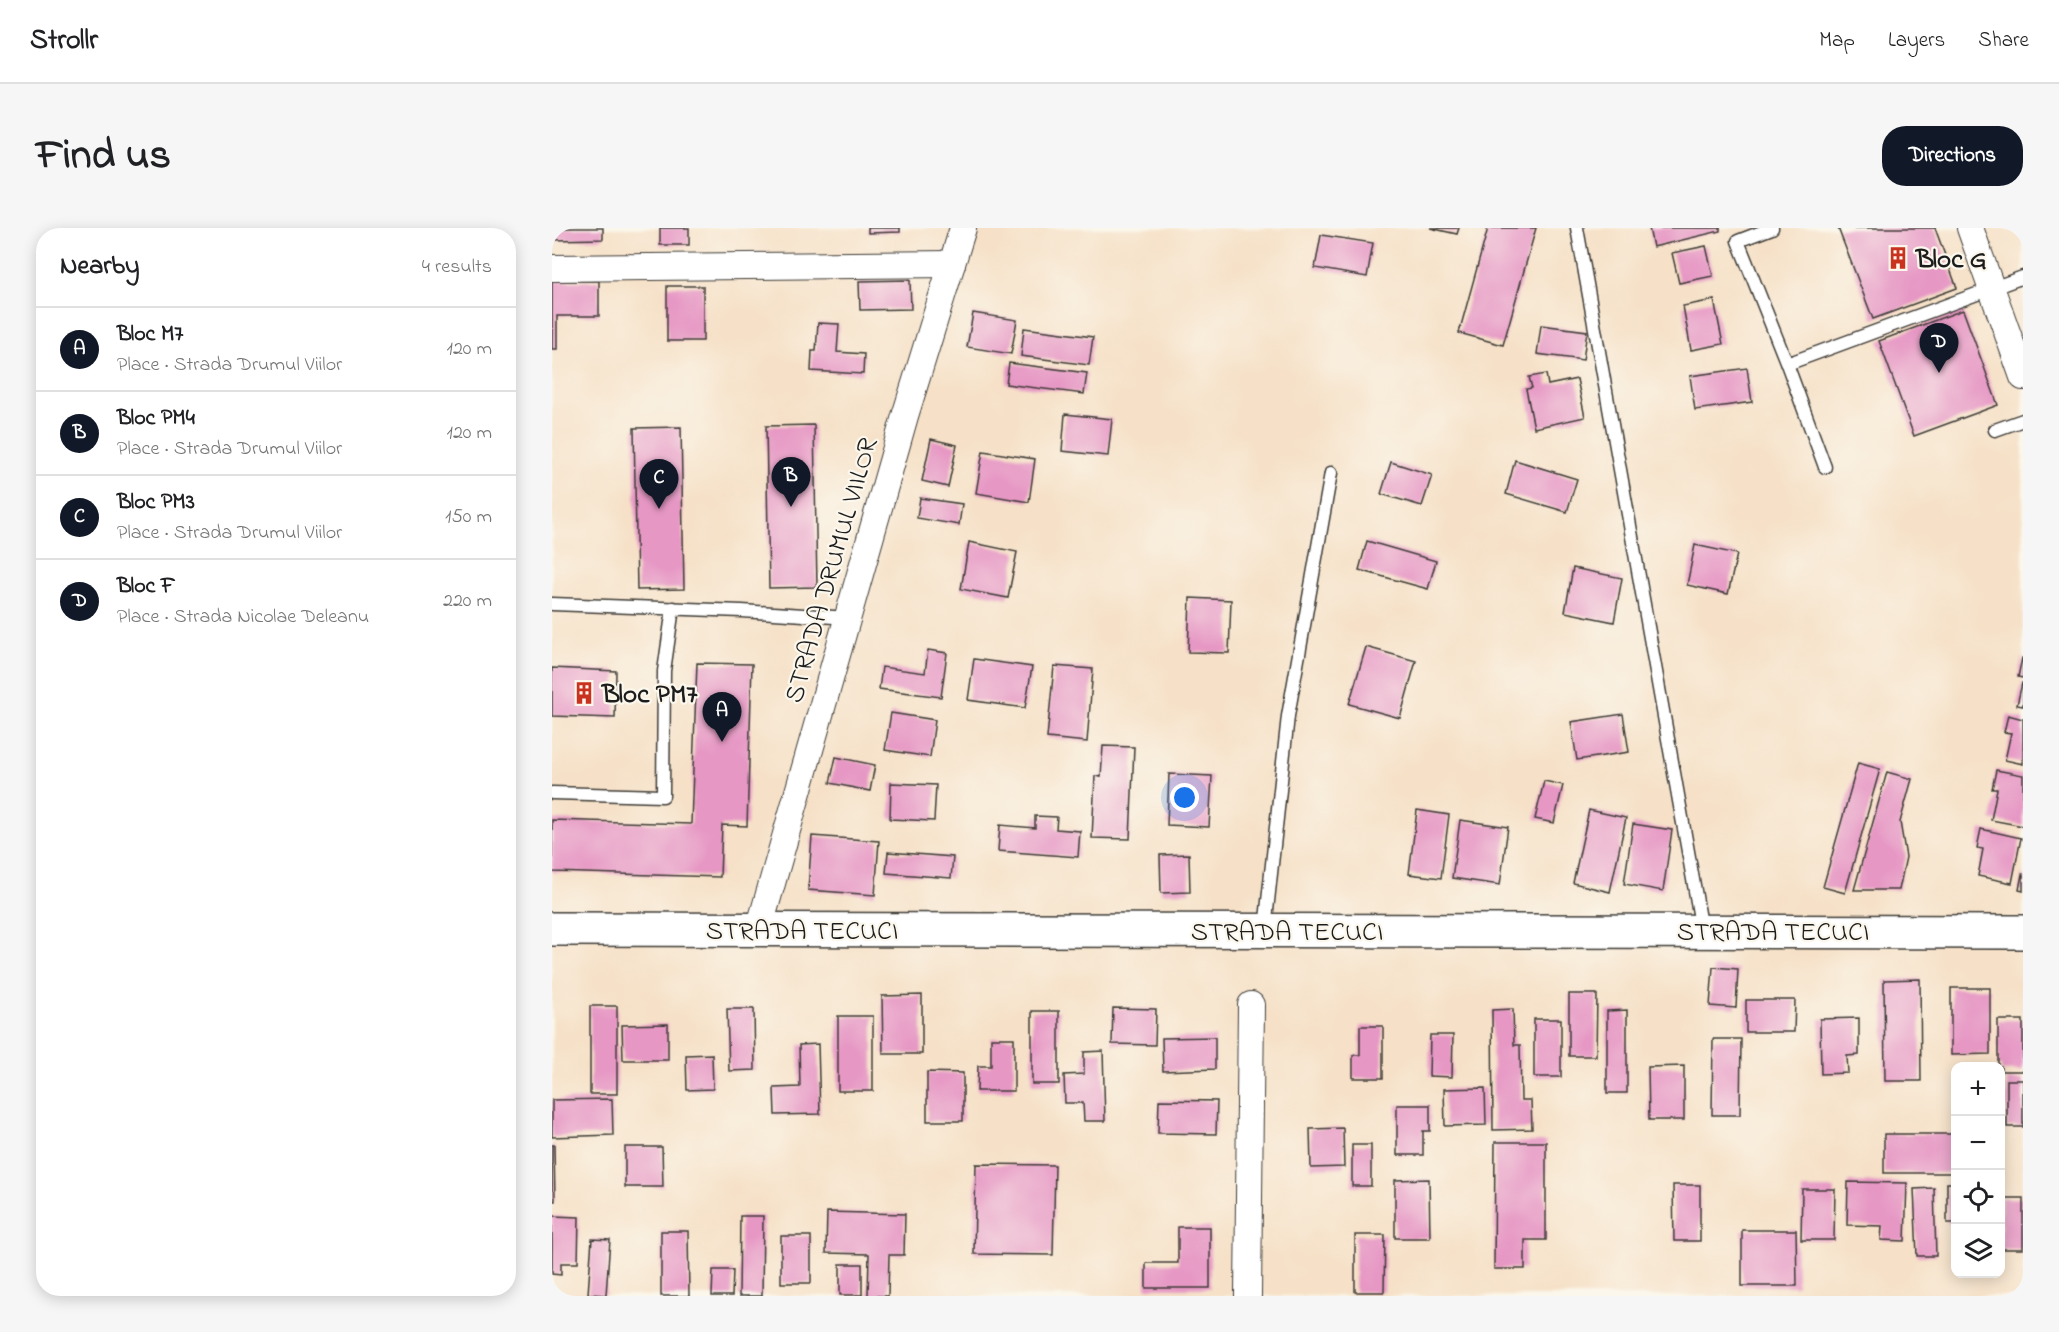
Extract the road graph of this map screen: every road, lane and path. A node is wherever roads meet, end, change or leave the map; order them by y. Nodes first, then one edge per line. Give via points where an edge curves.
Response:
1 (963, 228) edge
2 (1577, 228) edge
3 (1772, 228) edge
4 (1970, 228) edge
5 (952, 264) junction
6 (552, 268) edge
7 (2023, 277) edge
8 (1991, 288) junction
9 (1787, 364) junction
10 (2023, 377) edge
11 (2023, 420) edge
12 (1995, 430) dead end
13 (1825, 467) dead end
14 (1331, 473) dead end
15 (552, 604) edge
16 (673, 608) junction
17 (849, 618) junction
18 (552, 793) edge
19 (552, 929) edge
20 (759, 929) junction
21 (1265, 931) junction
22 (1702, 931) junction
23 (2023, 932) edge
24 (1251, 1005) dead end
25 (1248, 1296) edge

1 - 5 street, STRADA DRUMUL VIILOR
2 - 22 lane
3 - 9 lane via 1738,241
4 - 8 street
5 - 6 street
5 - 17 street, STRADA DRUMUL VIILOR
7 - 8 lane
8 - 9 lane
8 - 10 street
9 - 13 lane
11 - 12 lane
14 - 21 lane via 1288,716
15 - 16 lane
16 - 17 lane
16 - 18 lane via 664,671 663,796
17 - 20 street, STRADA DRUMUL VIILOR
19 - 20 main road, STRADA TECUCI
20 - 21 main road, STRADA TECUCI
21 - 22 main road, STRADA TECUCI
22 - 23 main road, STRADA TECUCI
24 - 25 street

